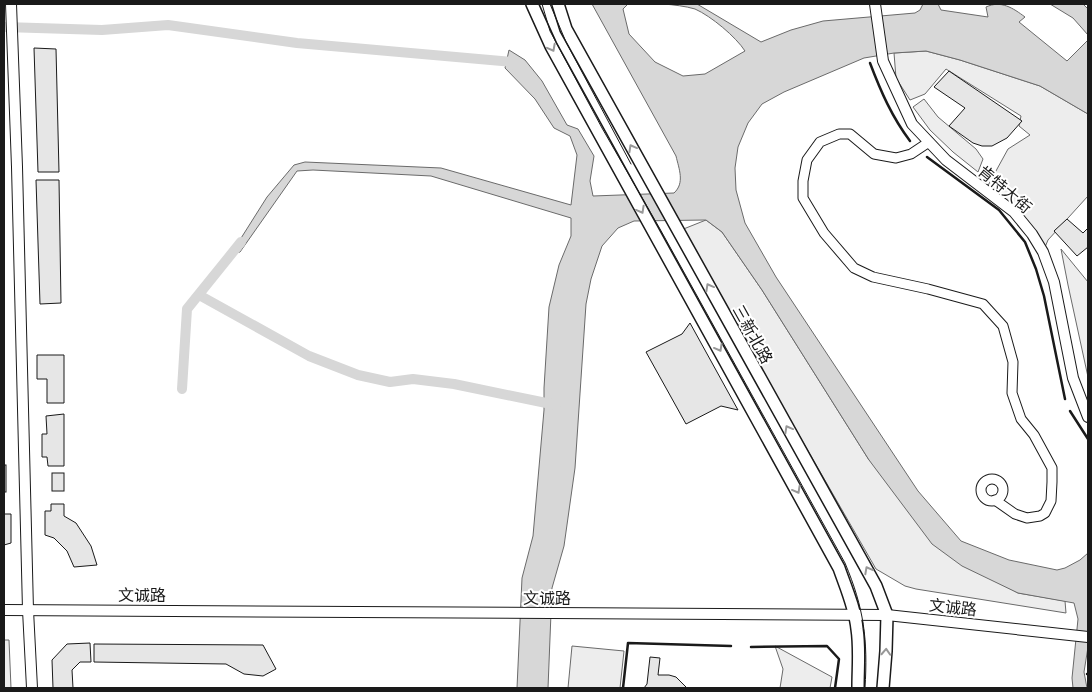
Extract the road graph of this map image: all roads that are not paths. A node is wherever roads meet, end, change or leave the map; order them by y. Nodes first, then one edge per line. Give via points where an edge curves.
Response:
1 (532, 4) edge
2 (558, 4) edge
3 (11, 7) edge
4 (875, 7) edge
5 (929, 142) junction
6 (1088, 417) edge
7 (995, 500) dead end
8 (4, 610) edge
9 (28, 610) junction
10 (855, 615) junction
11 (887, 615) junction
12 (1088, 637) edge
13 (32, 688) edge
14 (858, 688) edge
15 (883, 688) edge

1 -> 10 main road via 551,46 839,568
11 -> 2 main road, 三新北路 via 865,564 566,29
3 - 9 street
4 - 5 street, 肯特大街 via 883,61 912,124
5 - 6 street, 肯特大街 via 946,160 1014,212 1039,246 1054,282 1073,378
5 - 7 street via 911,154 896,158 874,154 850,134 839,134 820,142 807,160 803,198 824,233 854,268 873,277 983,304 1003,326 1013,362 1012,393 1021,419 1052,468 1052,482 1050,500 1045,513 1040,516 1027,518
8 - 9 street, 文诚路
9 - 10 street, 文诚路
9 - 13 street
10 - 11 street, 文诚路
10 - 14 main road via 859,650
11 - 12 street, 文诚路
15 -> 11 main road, 三新北路

